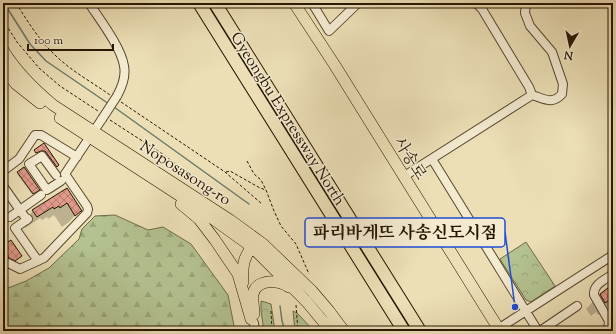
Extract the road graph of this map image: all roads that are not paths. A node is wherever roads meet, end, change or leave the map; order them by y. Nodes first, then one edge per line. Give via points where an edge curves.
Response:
1 (89, 3) edge
2 (199, 3) edge
3 (216, 3) edge
4 (294, 3) edge
5 (312, 3) edge
6 (358, 3) edge
7 (476, 3) edge
8 (526, 3) edge
9 (3, 50) edge
10 (3, 68) edge
11 (532, 95) junction
12 (91, 134) junction
13 (77, 157) junction
14 (432, 159) junction
15 (3, 171) edge
16 (403, 177) junction
17 (156, 181) junction
18 (3, 186) edge
19 (41, 195) dead end
20 (19, 210) junction
21 (10, 216) dead end
22 (257, 246) junction
23 (613, 255) edge
24 (38, 261) junction
25 (8, 263) dead end
26 (613, 274) edge
27 (299, 301) junction
28 (577, 306) dead end
29 (526, 312) junction
30 (254, 323) edge
31 (499, 330) edge
32 (331, 331) edge
33 (344, 331) edge
34 (404, 331) edge
35 (420, 331) edge
36 (539, 331) edge
37 (608, 331) edge

1 - 12 street, bridge via 123,61 124,74 117,96
2 - 34 highway, Gyeongbu Expressway North
3 - 35 highway
4 - 16 main road, 사송로
5 - 6 street via 329,31
7 - 11 street via 529,86
8 - 11 street via 530,26 552,52 563,88 562,94 552,101
9 - 12 main road, Noposasong-ro via 36,91
10 - 12 main road, Noposasong-ro via 16,84 32,97 56,115
11 - 14 street
12 - 13 street
12 - 17 main road, Noposasong-ro
12 - 22 main road, Noposasong-ro via 230,220
13 - 15 street via 41,135 35,135 19,159
13 - 24 street via 63,178 87,206 87,213 44,258
14 - 16 street
14 - 29 street
16 - 31 main road, 사송로
17 - 22 main road, Noposasong-ro
17 - 30 main road via 199,220 215,240 238,274
18 - 20 street
19 - 20 street
20 - 21 street
20 - 24 street via 27,220 15,228
22 - 27 main road, Noposasong-ro
22 - 30 main road via 246,256 243,268 243,281
22 - 33 main road, Noposasong-ro via 312,291
23 - 29 street
24 - 25 street via 20,270
26 - 37 street via 595,286 594,290 594,295 609,321
27 - 30 main road via 284,284 262,283 253,294
27 - 32 main road, Noposasong-ro
28 - 36 street
29 - 31 street
29 - 36 street

